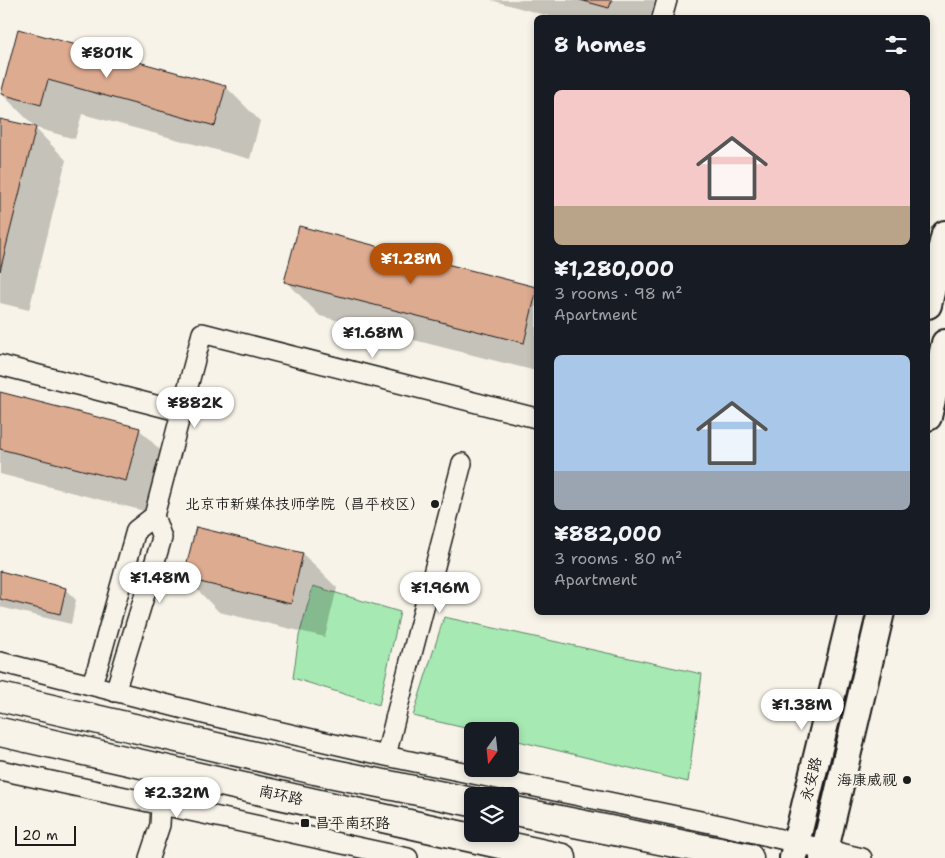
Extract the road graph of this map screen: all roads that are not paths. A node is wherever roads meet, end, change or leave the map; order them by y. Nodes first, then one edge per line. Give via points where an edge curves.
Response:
1 (667, 0) edge
2 (663, 15) edge
3 (945, 234) edge
4 (930, 297) edge
5 (945, 343) edge
6 (0, 365) edge
7 (930, 408) edge
8 (182, 412) junction
9 (534, 417) edge
10 (462, 463) dead end
11 (154, 516) junction
12 (851, 615) edge
13 (880, 615) edge
14 (0, 662) edge
15 (91, 684) junction
16 (115, 692) junction
17 (0, 697) edge
18 (0, 732) edge
19 (386, 756) junction
20 (0, 770) edge
21 (168, 771) junction
22 (464, 800) edge
23 (161, 805) junction
24 (519, 812) edge
25 (794, 850) edge
26 (824, 854) edge
27 (150, 858) edge
28 (408, 858) edge
29 (562, 858) edge
30 (749, 858) edge
31 (862, 858) edge

1 - 2 street
3 - 4 main road
5 - 7 main road
6 - 8 street
8 - 9 street via 202,333
8 - 11 street
10 - 19 street
11 - 15 street via 136,530
11 - 16 street via 162,538
12 - 25 main road, 永安路
13 - 26 main road, 永安路
14 - 15 street
15 - 16 street
16 - 19 street
17 - 22 main road, 南环路 via 315,770
18 - 21 main road, 南环路
19 - 25 street via 710,823
20 - 23 street
21 - 23 street
21 - 29 main road, 南环路
23 - 27 street via 160,825
23 - 28 street
24 - 30 main road
25 - 26 street
26 - 31 street

